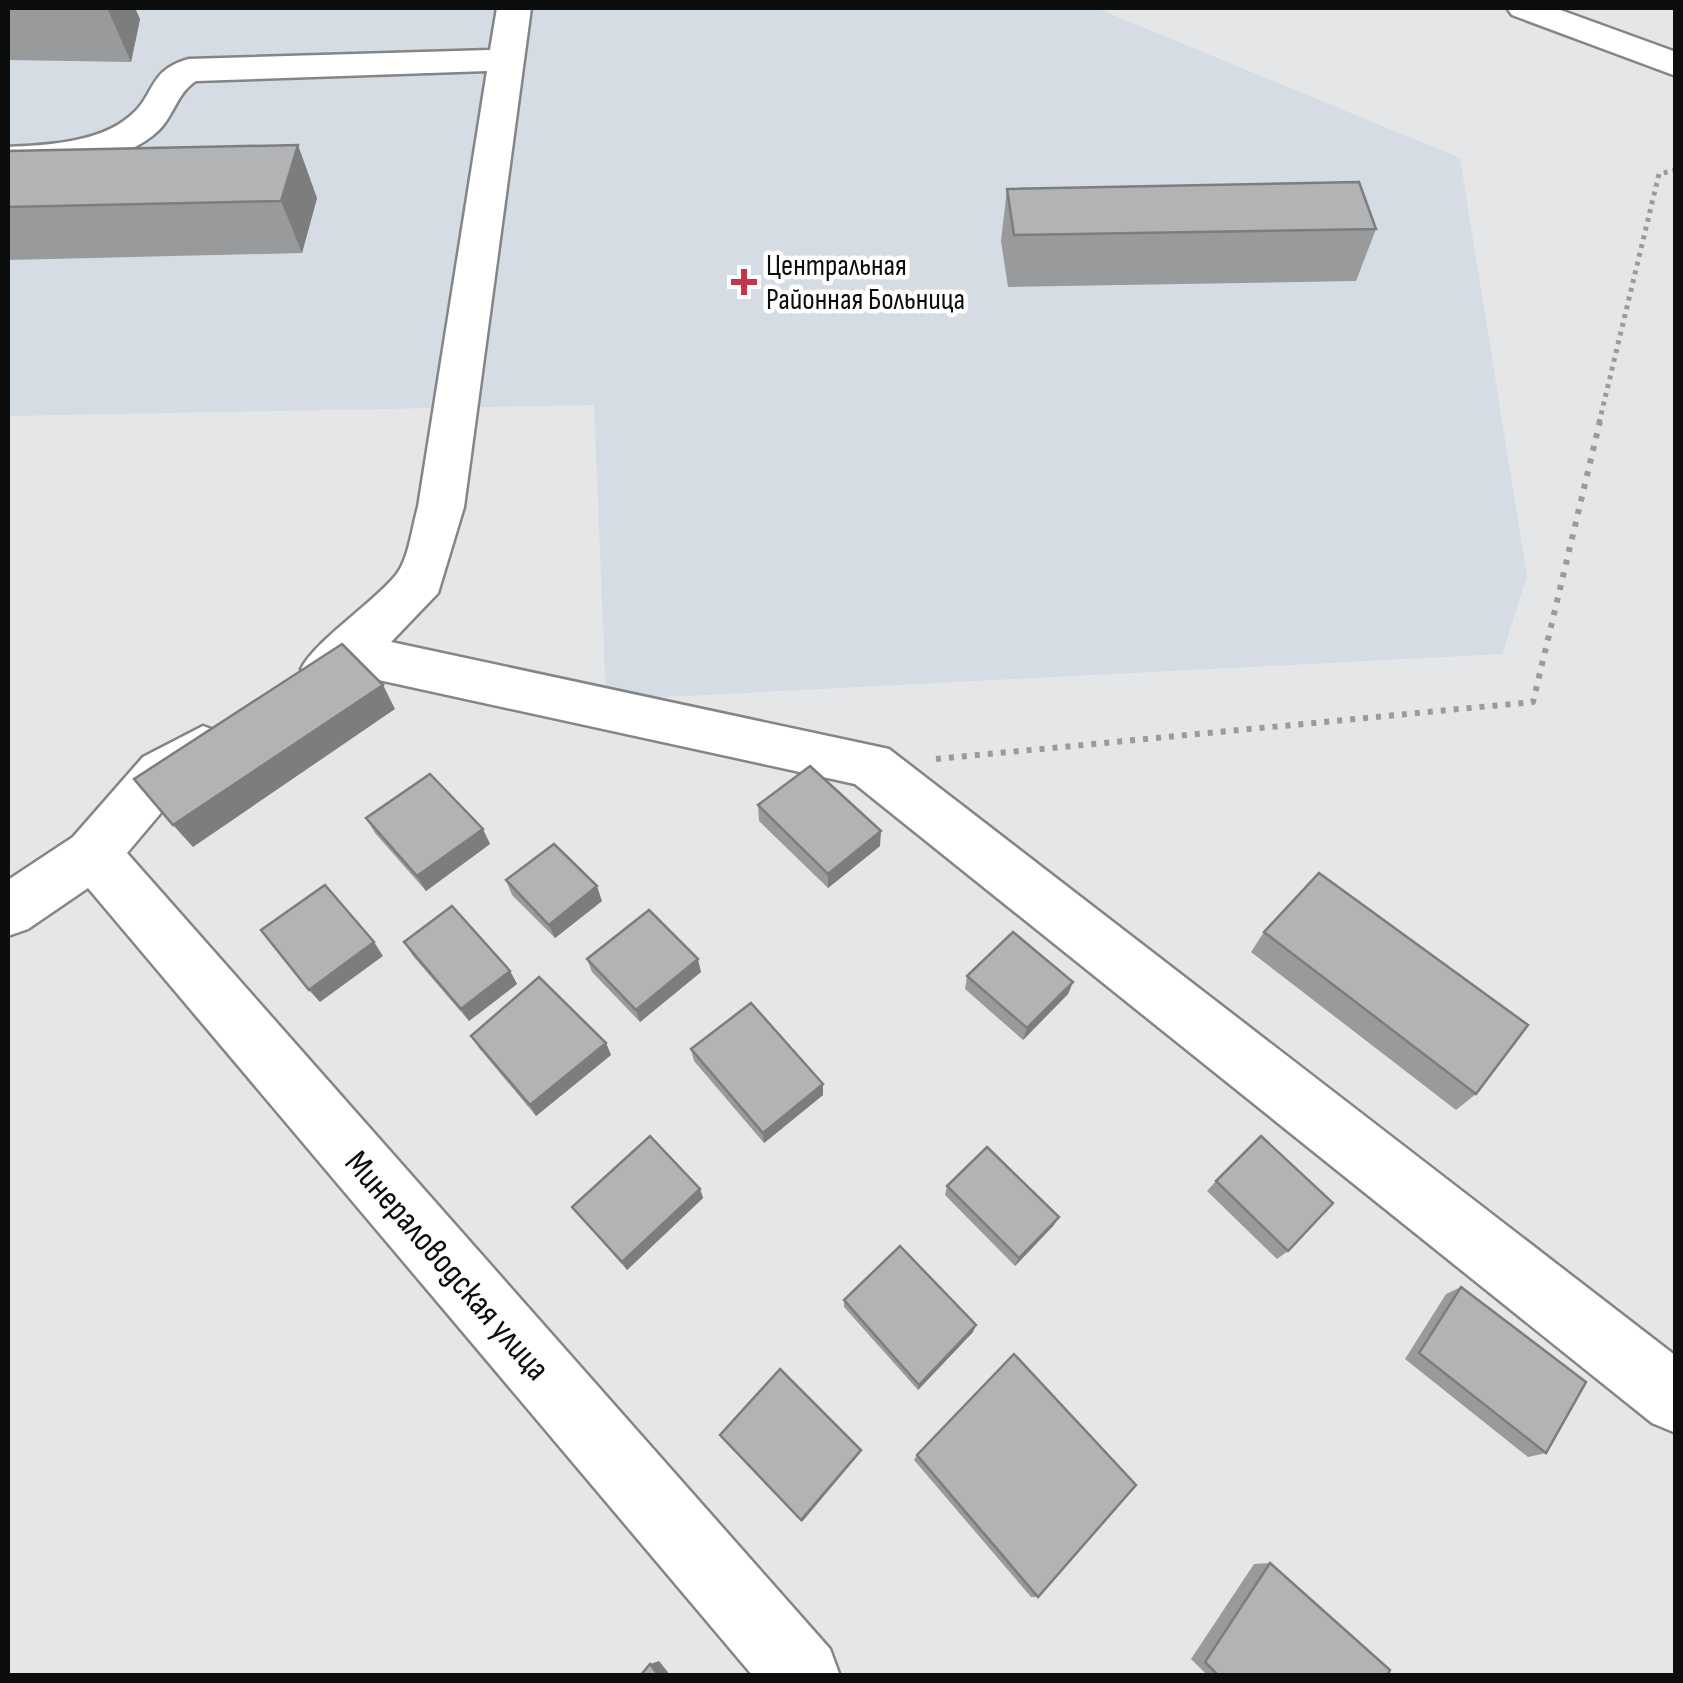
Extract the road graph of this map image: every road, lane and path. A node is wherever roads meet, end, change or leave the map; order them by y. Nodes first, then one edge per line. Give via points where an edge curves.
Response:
1 (514, 8) edge
2 (1524, 8) edge
3 (507, 60) junction
4 (1676, 65) edge
5 (8, 158) edge
6 (1676, 170) edge
7 (349, 652) junction
8 (289, 694) edge
9 (243, 724) edge
10 (870, 765) junction
11 (93, 854) junction
12 (8, 910) edge
13 (1676, 1400) edge
14 (803, 1676) edge

1 - 3 street
2 - 4 street
3 - 5 street via 189,70 172,77 150,118 128,136
3 - 7 street via 441,507 421,580
6 - 10 path via 1659,174 1532,702
7 - 8 street
7 - 10 street
9 - 11 street via 162,773
10 - 13 street
11 - 12 street
11 - 14 street, Минераловодская улица

